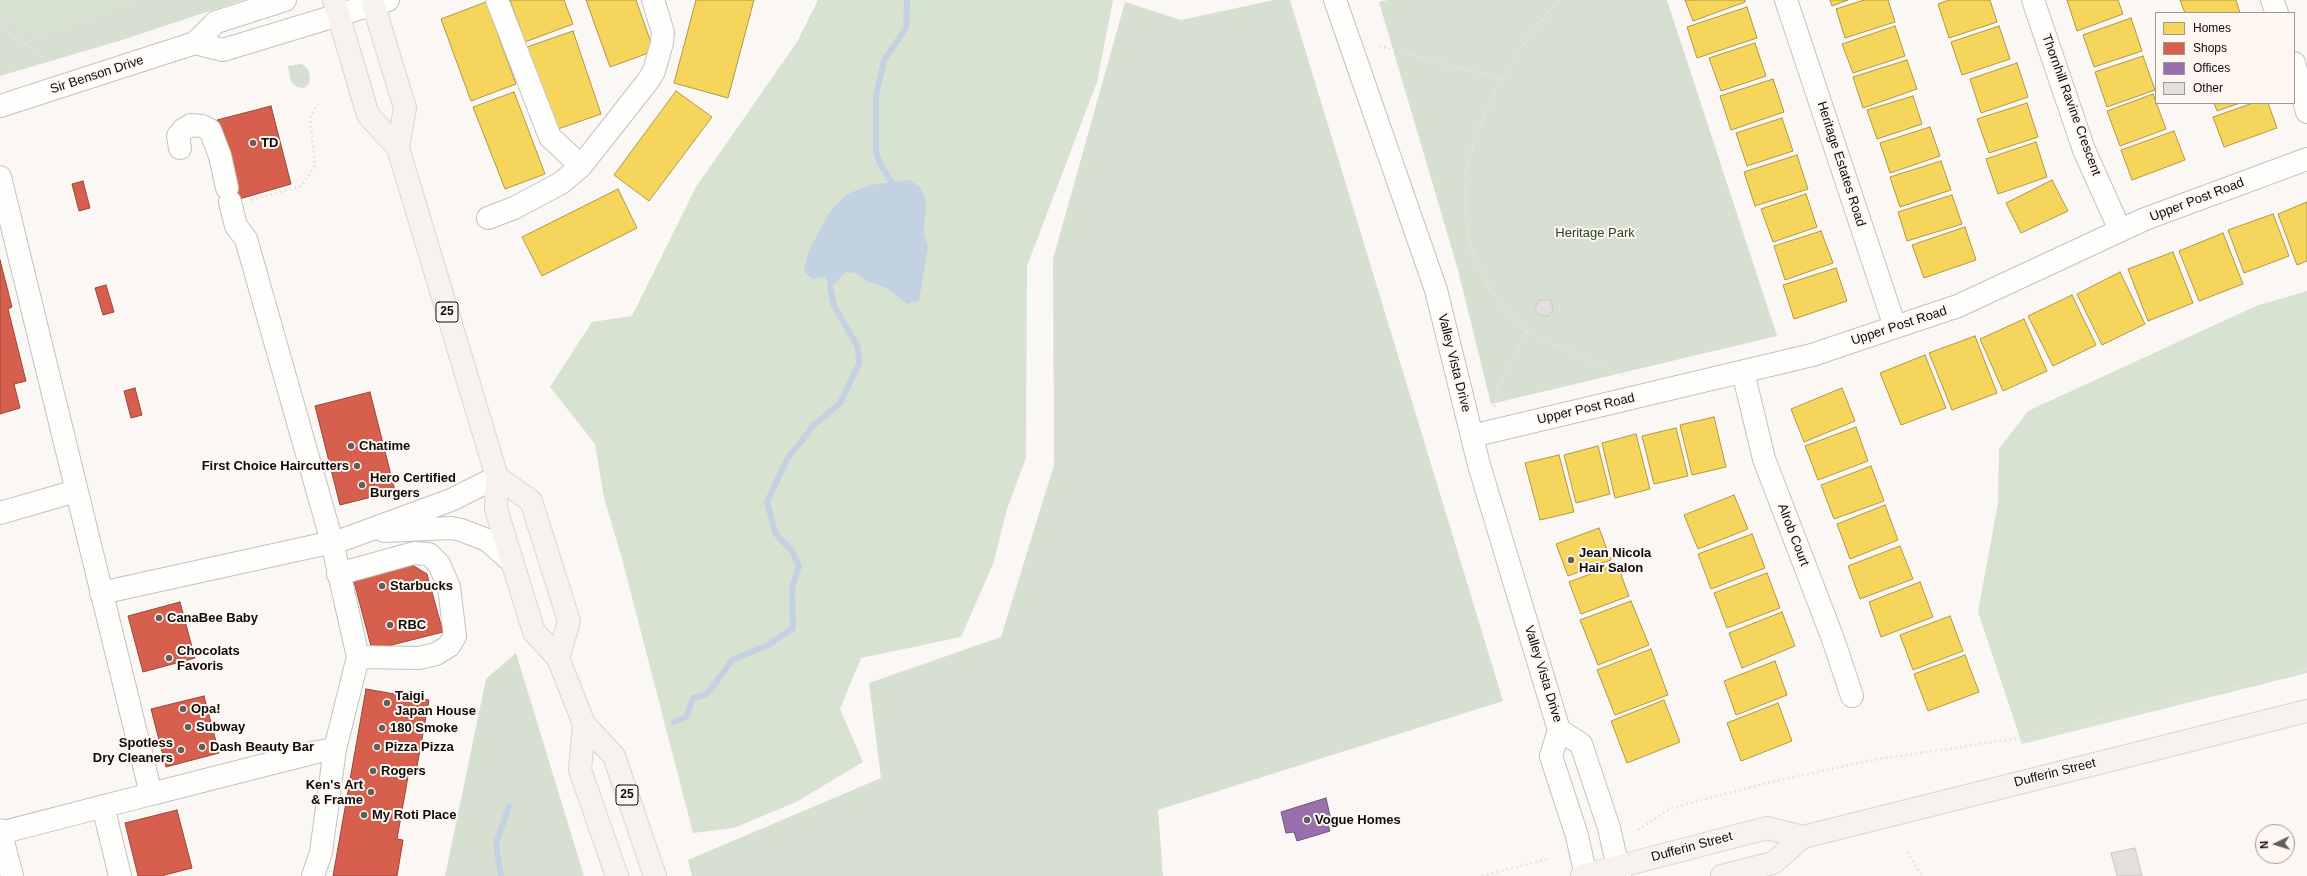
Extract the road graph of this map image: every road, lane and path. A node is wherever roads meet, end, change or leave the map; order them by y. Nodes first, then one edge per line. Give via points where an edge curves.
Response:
1 (285, 0) edge
2 (497, 0) edge
3 (653, 0) edge
4 (1335, 0) edge
5 (1559, 0) edge
6 (1786, 0) edge
7 (2034, 0) edge
8 (2272, 0) edge
9 (377, 1) edge
10 (336, 7) edge
11 (2277, 12) edge
12 (0, 28) edge
13 (195, 43) junction
14 (1379, 46) dead end
15 (44, 59) dead end
16 (2295, 67) edge
17 (1501, 79) junction
18 (318, 104) dead end
19 (0, 106) edge
20 (2307, 112) edge
21 (180, 148) dead end
22 (398, 148) junction
23 (2307, 159) edge
24 (581, 166) junction
25 (0, 177) edge
26 (230, 198) junction
27 (488, 218) dead end
28 (2120, 230) junction
29 (1895, 327) junction
30 (1527, 332) junction
31 (1743, 372) junction
32 (1624, 376) dead end
33 (1494, 407) dead end
34 (1472, 436) junction
35 (497, 477) junction
36 (76, 491) junction
37 (0, 513) edge
38 (361, 532) junction
39 (332, 542) junction
40 (512, 562) junction
41 (338, 574) junction
42 (101, 593) junction
43 (358, 657) junction
44 (558, 658) junction
45 (2307, 669) edge
46 (1852, 696) dead end
47 (2307, 711) edge
48 (584, 724) junction
49 (1559, 730) junction
50 (335, 749) junction
51 (151, 794) junction
52 (103, 806) junction
53 (1638, 830) dead end
54 (0, 832) edge
55 (1803, 837) junction
56 (1906, 852) dead end
57 (1547, 859) dead end
58 (1618, 871) edge
59 (12, 876) edge
60 (120, 876) edge
61 (313, 876) edge
62 (617, 876) edge
63 (655, 876) edge
64 (1482, 876) edge
65 (1584, 876) edge
66 (1722, 876) edge
67 (1922, 876) edge

1 - 13 street, Sir Benson Drive via 216,22
2 - 24 street via 550,137
3 - 24 street via 663,32 654,71
4 - 34 street, Valley Vista Drive via 1434,283
5 - 17 path via 1531,33
6 - 29 street, Heritage Estates Road
7 - 28 street, Thornhill Ravine Crescent via 2084,150
8 - 11 street
9 - 10 street
9 - 22 main road via 405,108
10 - 13 street via 223,50
10 - 22 main road, 25 via 368,115
12 - 15 path
13 - 19 street, Sir Benson Drive
14 - 17 path
16 - 20 street
17 - 30 path via 1475,137 1466,175 1464,206 1473,253 1491,291
18 - 26 path via 310,118 315,165 302,186
21 - 26 street via 178,136 184,129 202,126 210,130 220,156
22 - 35 main road, 25
23 - 28 street, Upper Post Road
24 - 27 street via 561,183 514,208
25 - 36 street
26 - 39 street via 236,226 246,239
28 - 29 street, Upper Post Road via 1972,300
29 - 31 street, Upper Post Road via 1812,354
30 - 32 path
30 - 33 path via 1498,388
31 - 34 street, Upper Post Road
31 - 46 street, Alrob Court via 1764,459 1833,639
34 - 49 street, Valley Vista Drive
35 - 38 street via 451,500
35 - 40 main road, 25 via 496,509
35 - 44 main road via 531,501 569,621
36 - 37 street
36 - 42 street
38 - 39 street
38 - 40 street via 451,528 487,540
39 - 41 street
39 - 42 street
40 - 44 main road, 25 via 534,632
41 - 43 street
41 - 43 street via 414,553 429,554 439,564 448,587 455,636 449,646 436,654 419,658
42 - 51 street
43 - 50 street
44 - 48 main road, 25
45 - 53 path via 2026,737 1873,760 1778,780 1671,808
47 - 55 main road, Dufferin Street
48 - 62 main road, 25 via 580,770
48 - 63 main road, 25 via 614,756
49 - 58 street, Valley Vista Drive via 1581,744 1609,828
49 - 65 street, Valley Vista Drive via 1551,756 1577,836
50 - 51 street
50 - 61 street via 321,852
51 - 52 street
52 - 54 street
52 - 60 street
54 - 59 street
55 - 58 main road, Dufferin Street via 1767,828
55 - 66 main road, Dufferin Street via 1773,863
56 - 67 path
57 - 64 path
58 - 65 main road, Dufferin Street

